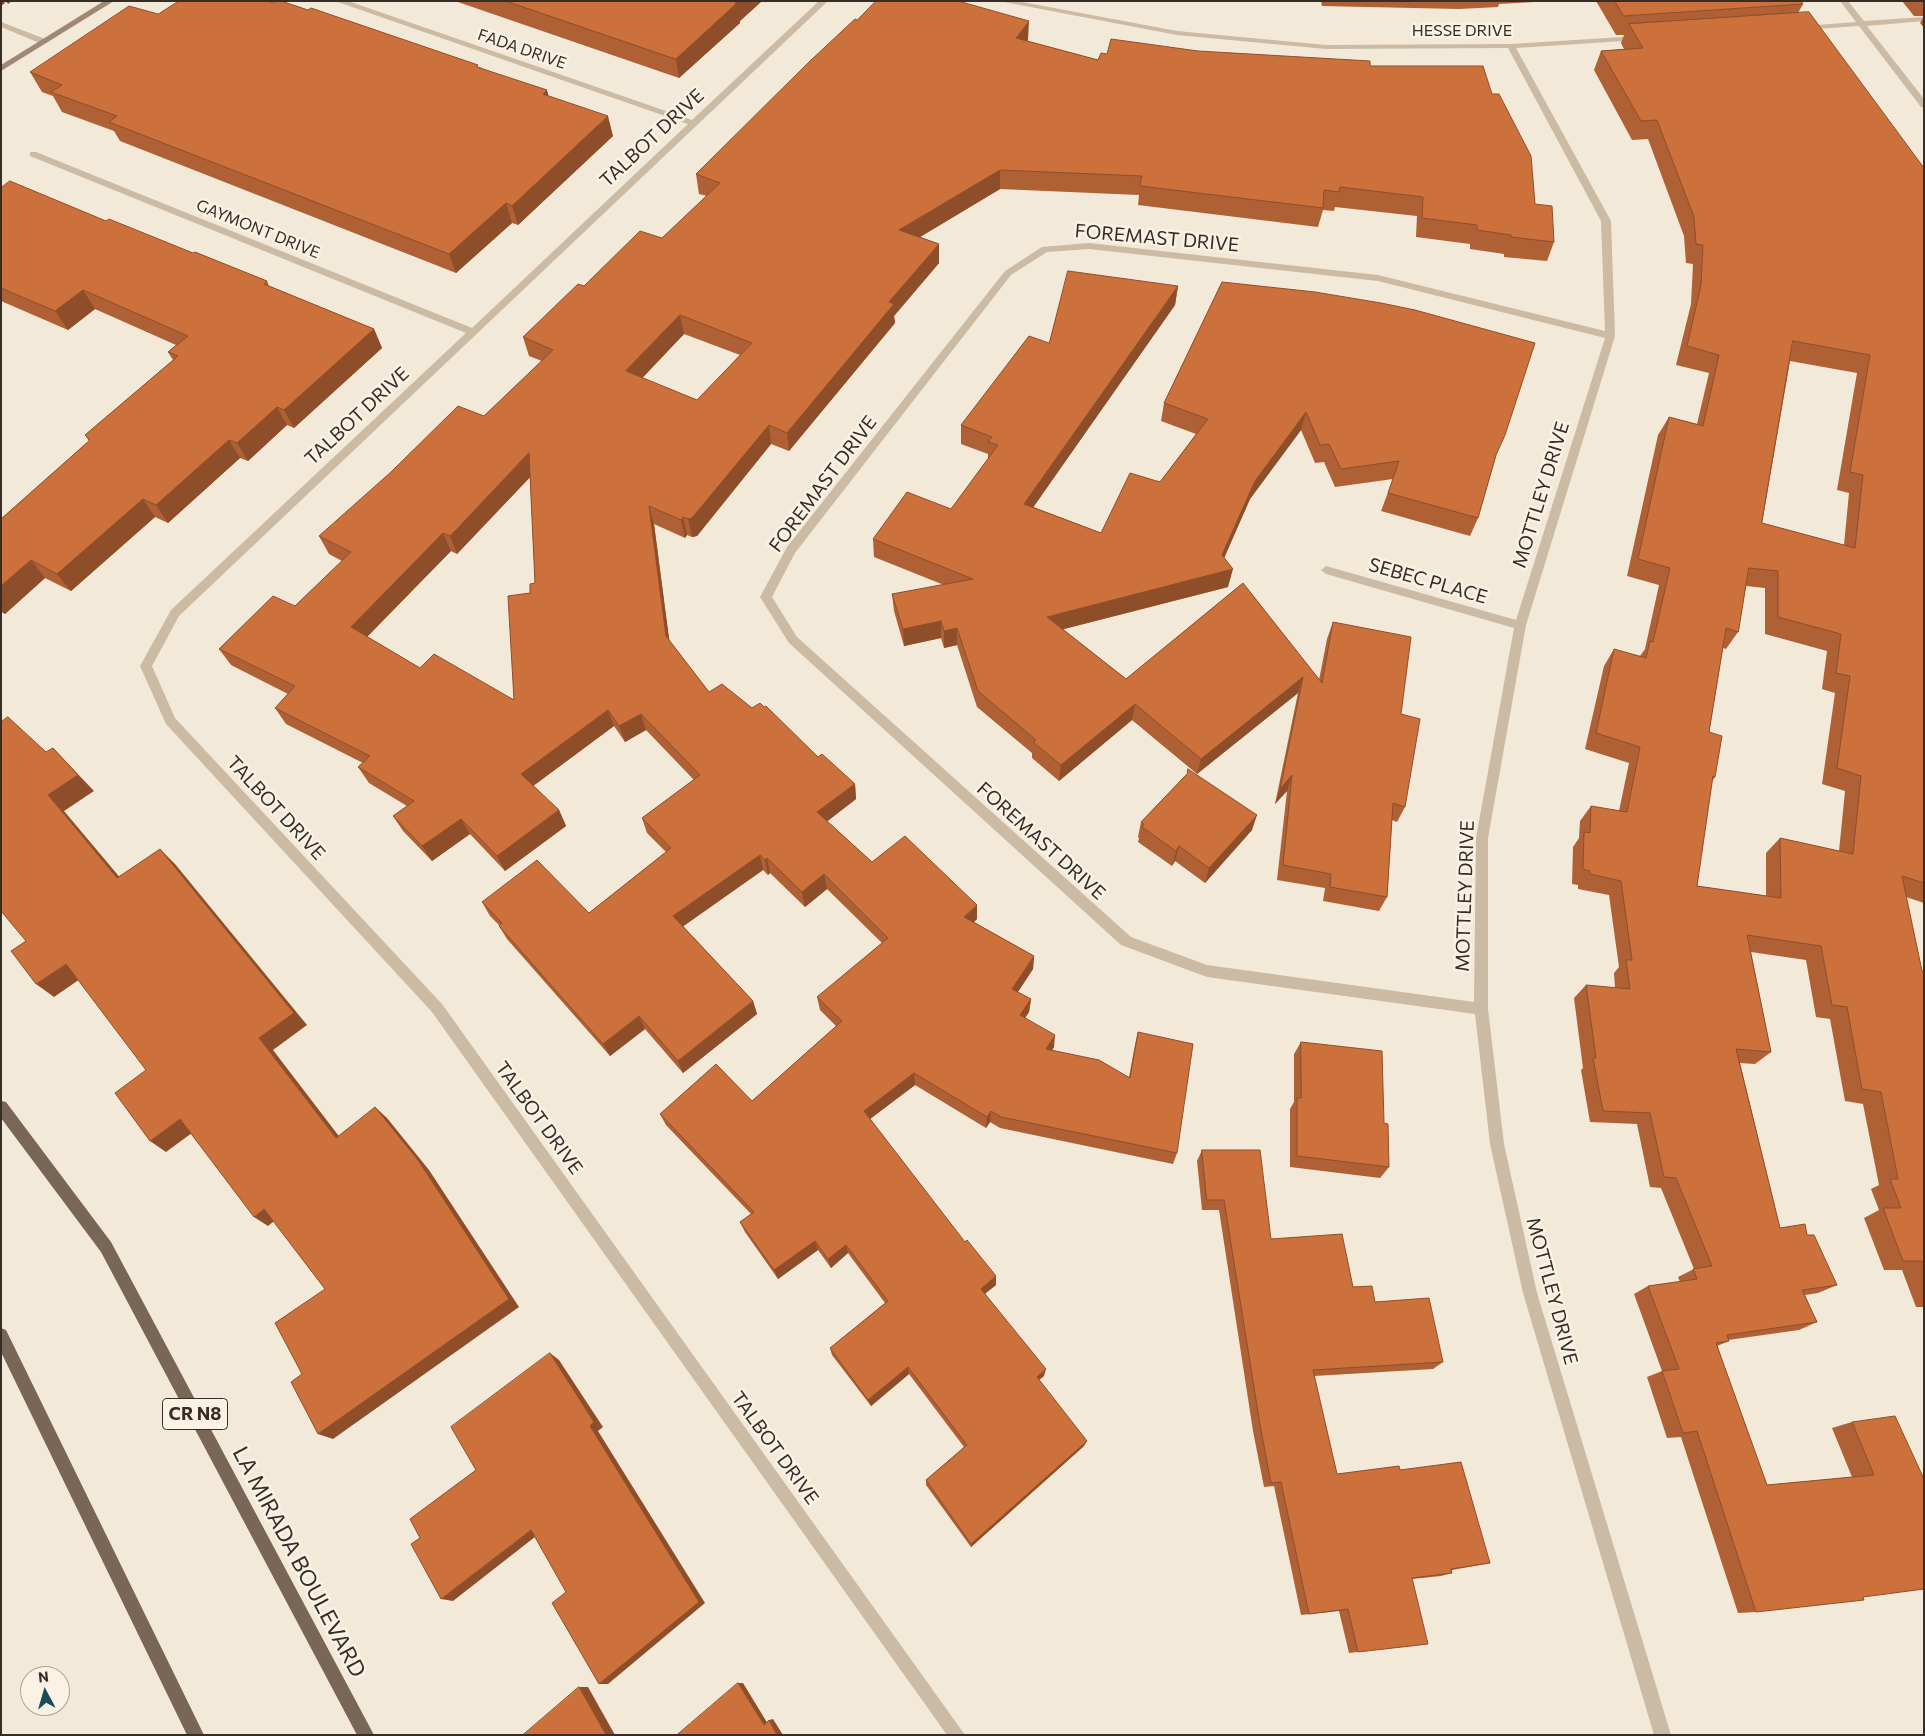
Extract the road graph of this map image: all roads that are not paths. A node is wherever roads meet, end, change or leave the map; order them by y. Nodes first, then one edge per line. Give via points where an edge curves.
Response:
1 (110, 1) edge
2 (339, 1) edge
3 (824, 1) edge
4 (1003, 1) edge
5 (1844, 1) edge
6 (1924, 19) edge
7 (1, 24) edge
8 (1862, 24) junction
9 (1794, 28) edge
10 (1647, 37) edge
11 (45, 42) junction
12 (1511, 46) junction
13 (1, 69) edge
14 (1924, 105) edge
15 (695, 124) junction
16 (33, 154) dead end
17 (473, 332) junction
18 (1610, 336) junction
19 (1326, 570) dead end
20 (1520, 625) junction
21 (1481, 1009) junction
22 (1, 1107) edge
23 (1, 1335) edge
24 (196, 1735) edge
25 (366, 1735) edge
26 (957, 1735) edge
27 (1663, 1735) edge

1 - 11 main road
2 - 15 street, FADA DRIVE
3 - 15 street, TALBOT DRIVE
4 - 12 street, HESSE DRIVE via 1177,33 1316,46
5 - 8 street
6 - 8 street
7 - 11 street
8 - 9 street
8 - 14 street
10 - 12 street, HESSE DRIVE
11 - 13 main road
12 - 18 street, MOTTLEY DRIVE via 1606,221
15 - 17 street, TALBOT DRIVE
16 - 17 street, GAYMONT DRIVE
17 - 26 street, TALBOT DRIVE via 175,613 146,666 170,722 437,1008
18 - 20 street, MOTTLEY DRIVE
18 - 21 street, FOREMAST DRIVE via 1378,278 1089,246 1045,249 1008,273 791,550 766,597 793,640 1126,941 1207,971
19 - 20 street, SEBEC PLACE
20 - 21 street, MOTTLEY DRIVE via 1482,838
21 - 27 street, MOTTLEY DRIVE via 1496,1144 1530,1293
22 - 25 main road, LA MIRADA BOULEVARD / CR N8 via 106,1247
23 - 24 main road

